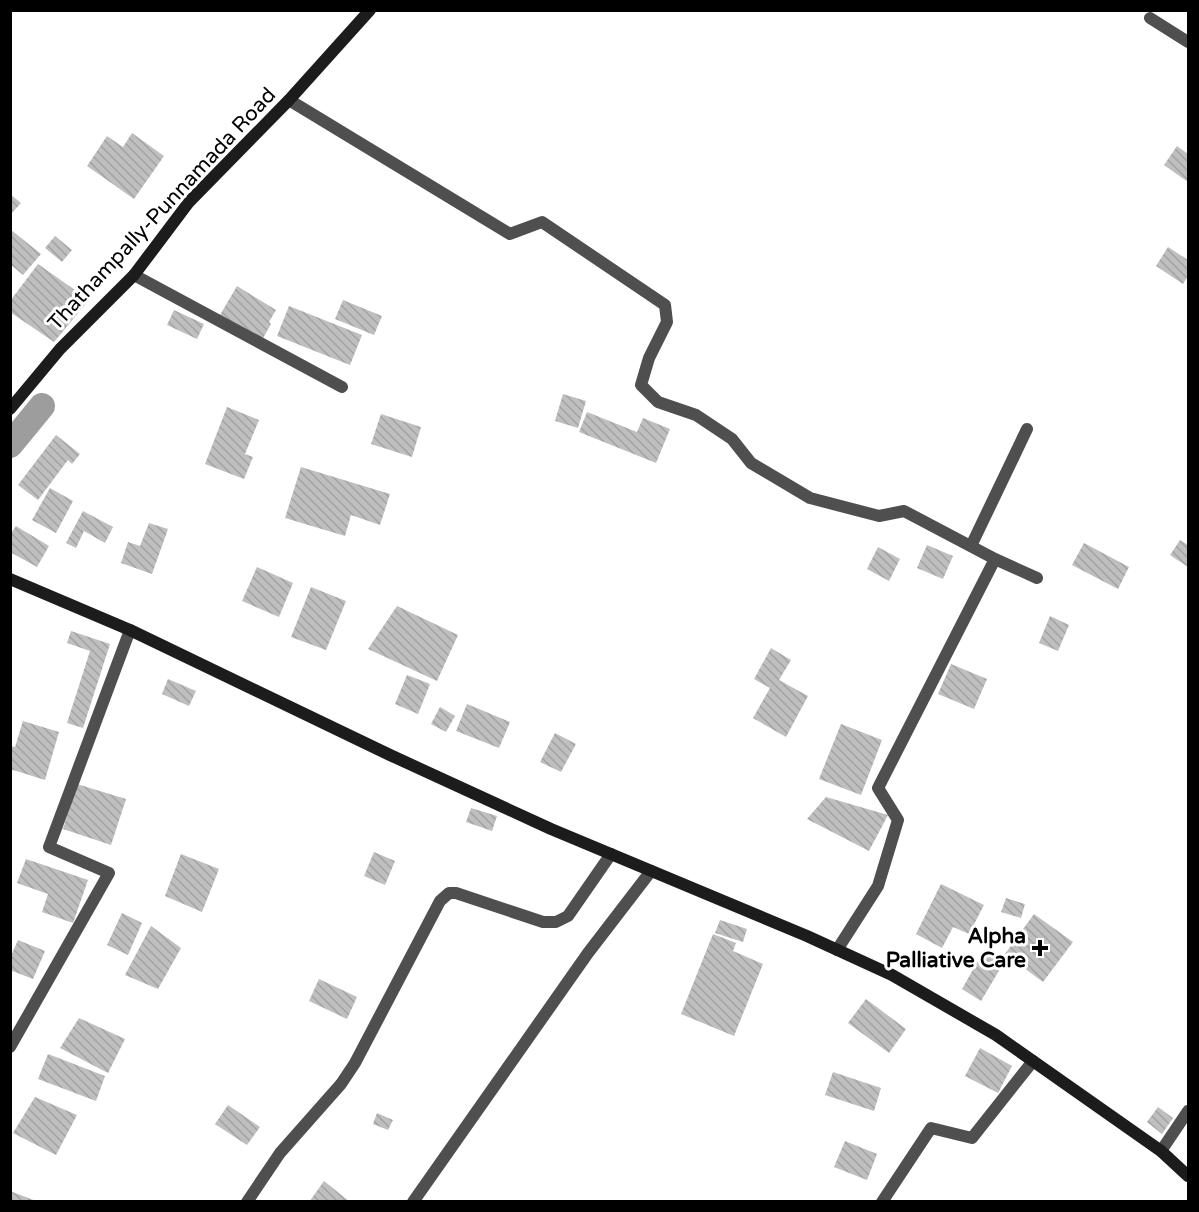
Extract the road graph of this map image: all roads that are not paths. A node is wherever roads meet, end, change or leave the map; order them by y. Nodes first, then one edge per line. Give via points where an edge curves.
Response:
1 (370, 10) edge
2 (1150, 18) dead end
3 (1188, 42) edge
4 (289, 100) junction
5 (134, 275) junction
6 (342, 387) dead end
7 (10, 409) edge
8 (1027, 429) dead end
9 (972, 546) junction
10 (995, 559) junction
11 (1037, 578) dead end
12 (10, 579) edge
13 (130, 630) junction
14 (611, 854) junction
15 (651, 871) junction
16 (837, 950) junction
17 (10, 1047) edge
18 (1033, 1061) junction
19 (1188, 1111) edge
20 (1161, 1151) junction
21 (1188, 1176) edge
22 (247, 1202) edge
23 (413, 1202) edge
24 (882, 1202) edge

1 - 4 main road, Thathampally-Punnamada Road
2 - 3 street
4 - 5 main road, Thathampally-Punnamada Road via 189,202
4 - 9 street via 510,234 542,222 665,305 667,322 641,385 658,402 696,415 732,440 751,463 810,498 879,516 904,511
5 - 6 street
5 - 7 main road, Thathampally-Punnamada Road via 60,349
8 - 9 street
9 - 10 street
10 - 11 street
10 - 16 street via 878,788 898,820 878,886
12 - 13 main road
13 - 14 main road via 390,755
13 - 17 street via 49,847 109,873
14 - 15 main road
14 - 22 street via 568,916 556,922 543,922 456,893 440,901 356,1063 280,1153
15 - 16 main road
15 - 23 street via 588,953
16 - 18 main road via 892,975
18 - 20 main road
18 - 24 street via 972,1138 931,1128
19 - 20 street
20 - 21 main road

